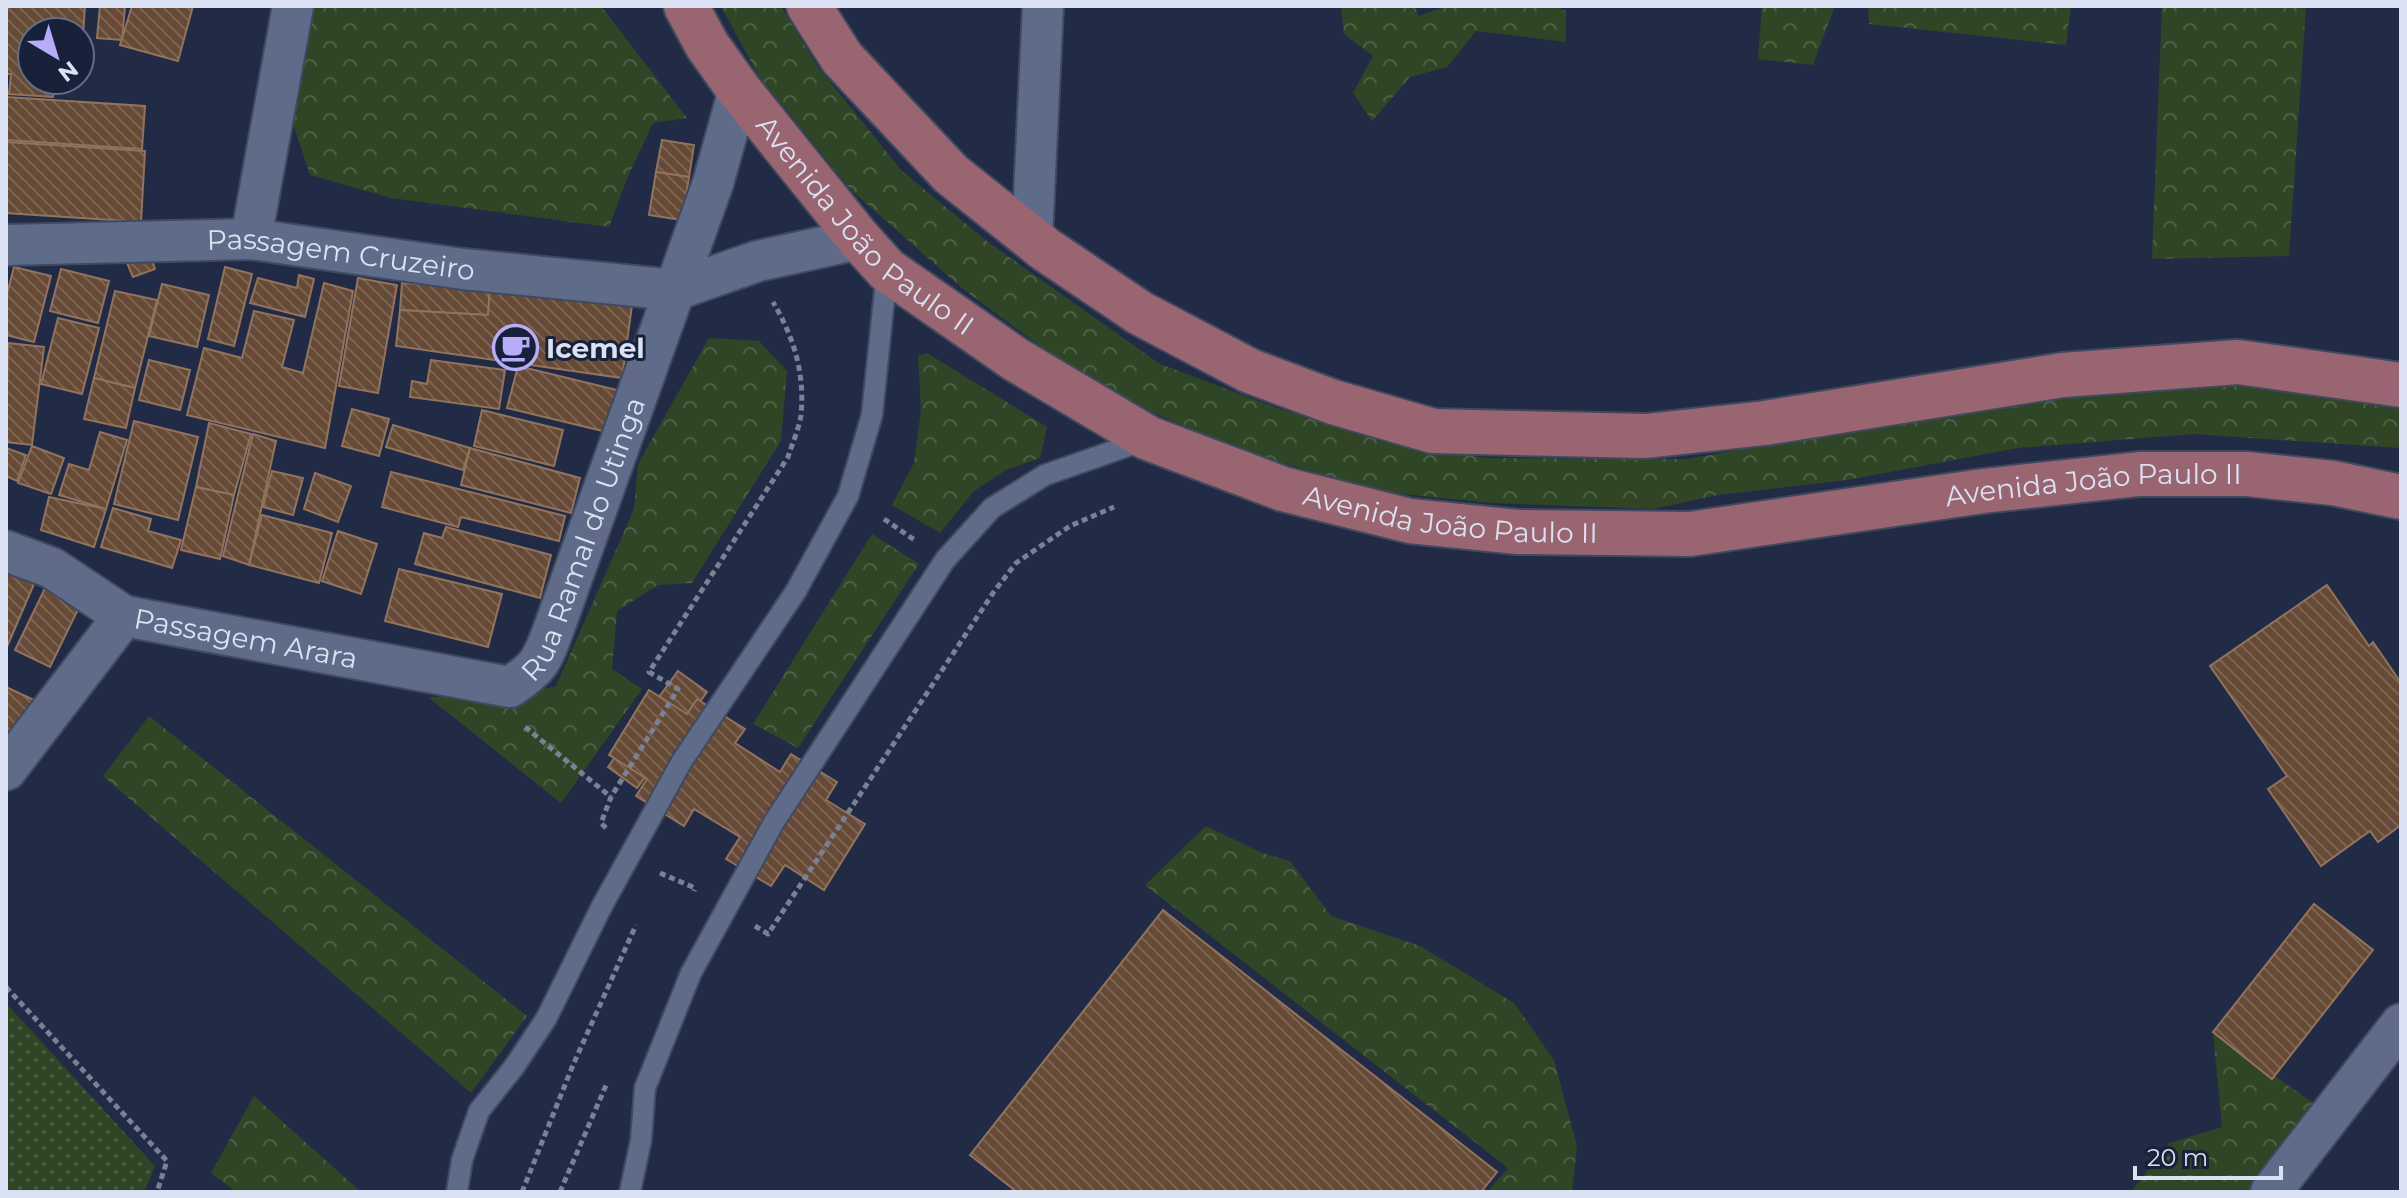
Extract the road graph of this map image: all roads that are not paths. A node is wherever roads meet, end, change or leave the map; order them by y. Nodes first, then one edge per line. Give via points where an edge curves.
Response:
1 (293, 6) edge
2 (686, 6) edge
3 (809, 6) edge
4 (1043, 6) edge
5 (739, 90) junction
6 (1032, 238) junction
7 (251, 239) junction
8 (6, 245) edge
9 (873, 254) junction
10 (675, 290) junction
11 (2401, 385) edge
12 (1148, 438) junction
13 (2401, 497) edge
14 (6, 551) edge
15 (124, 616) junction
16 (510, 687) joint
17 (6, 770) edge
18 (2401, 1024) edge
19 (457, 1192) edge
20 (630, 1192) edge
21 (2271, 1192) edge

1 - 7 street
2 - 5 main road, Avenida João Paulo II
3 - 6 main road via 842,58 951,174
4 - 6 street
5 - 9 main road, Avenida João Paulo II
5 - 10 street, Rua Ramal do Utinga
6 - 11 main road via 1140,313 1250,371 1433,431 1646,436 1765,423 2063,375 2238,362
7 - 8 street, Passagem Cruzeiro
7 - 10 street, Passagem Cruzeiro via 463,269
9 - 10 street via 758,261
9 - 12 main road, Avenida João Paulo II via 1015,359
9 - 19 lane via 872,415 848,496 796,591 682,761 546,1019 479,1111
10 - 16 street, Rua Ramal do Utinga via 545,652 532,672
12 - 13 main road, Avenida João Paulo II via 1283,489 1410,521 1518,532 1690,534 2139,474 2247,474
12 - 20 lane via 1045,475 992,508 945,560 774,822 691,973 645,1088
14 - 15 street via 52,568
15 - 16 street, Passagem Arara
15 - 17 street, Passagem Arara
18 - 21 street

